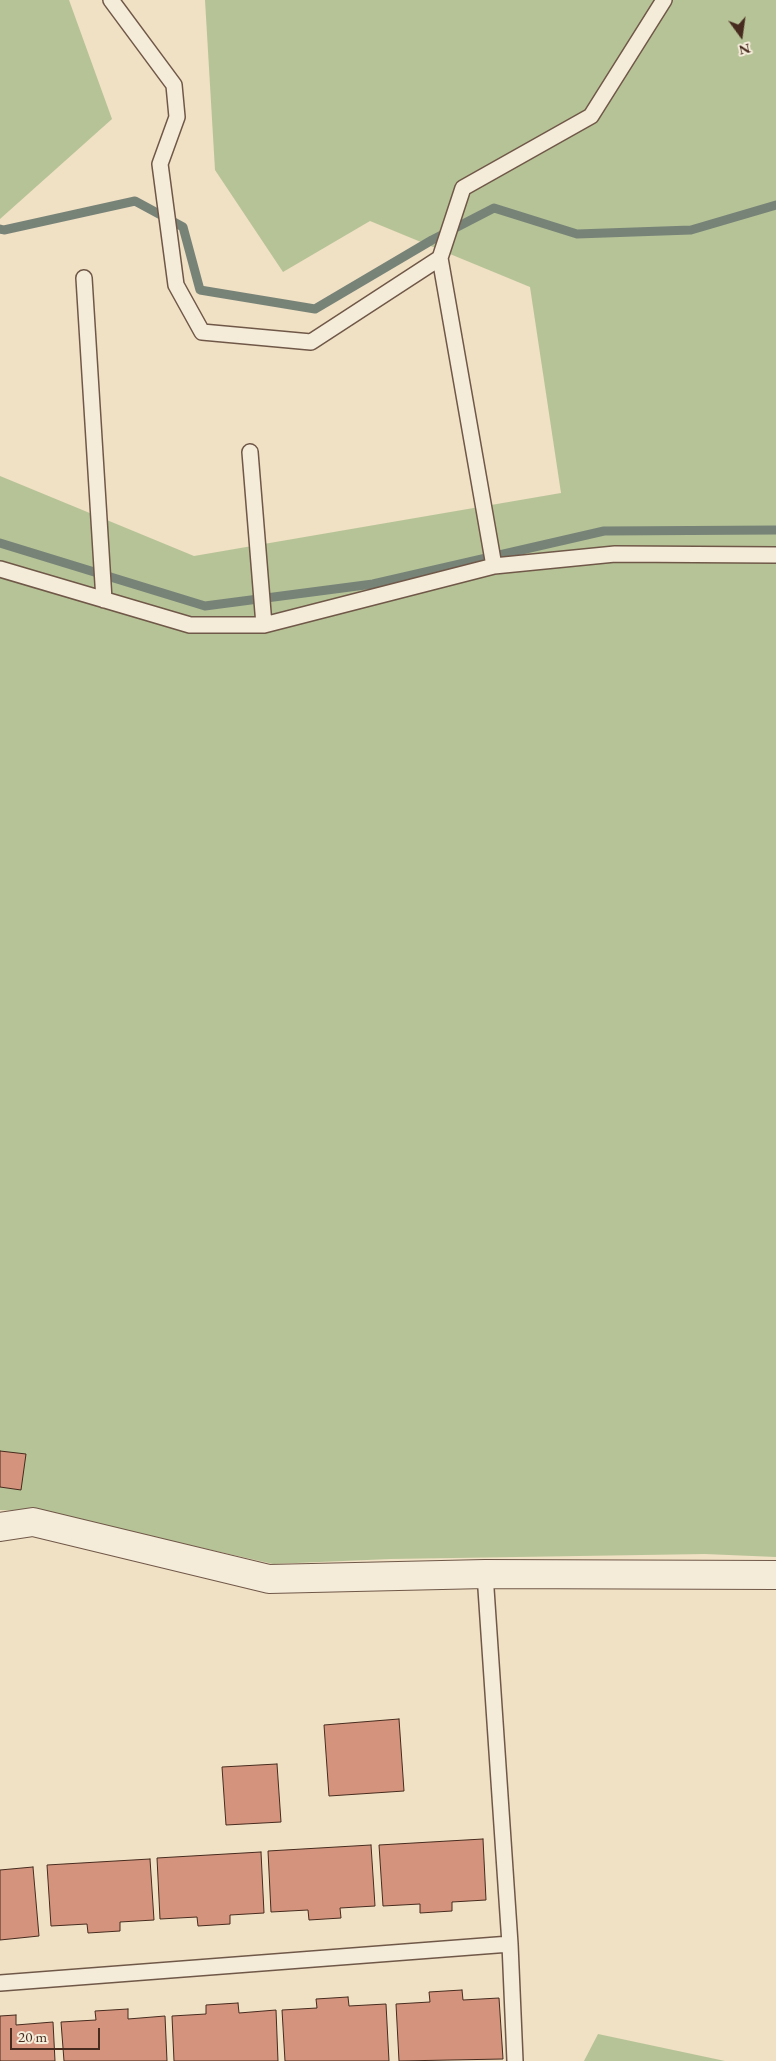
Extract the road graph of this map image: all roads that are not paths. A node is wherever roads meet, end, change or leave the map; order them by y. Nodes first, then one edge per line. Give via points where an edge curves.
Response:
1 (111, 0) edge
2 (664, 0) edge
3 (442, 252) junction
4 (84, 278) dead end
5 (250, 452) dead end
6 (776, 555) edge
7 (494, 565) junction
8 (0, 569) edge
9 (104, 595) junction
10 (264, 619) junction
11 (0, 1527) edge
12 (485, 1574) junction
13 (776, 1575) edge
14 (510, 1944) junction
15 (0, 1983) edge
16 (515, 2061) edge

1 - 3 lane via 174,85 177,117 160,164 176,285 202,332 311,342
2 - 3 lane via 591,116 463,188
3 - 7 lane
4 - 9 lane
5 - 10 lane
6 - 7 lane via 615,554
7 - 10 lane
8 - 9 lane
9 - 10 lane via 190,625
11 - 12 street via 33,1522 269,1578
12 - 13 street
12 - 14 lane
14 - 15 lane
14 - 16 lane

